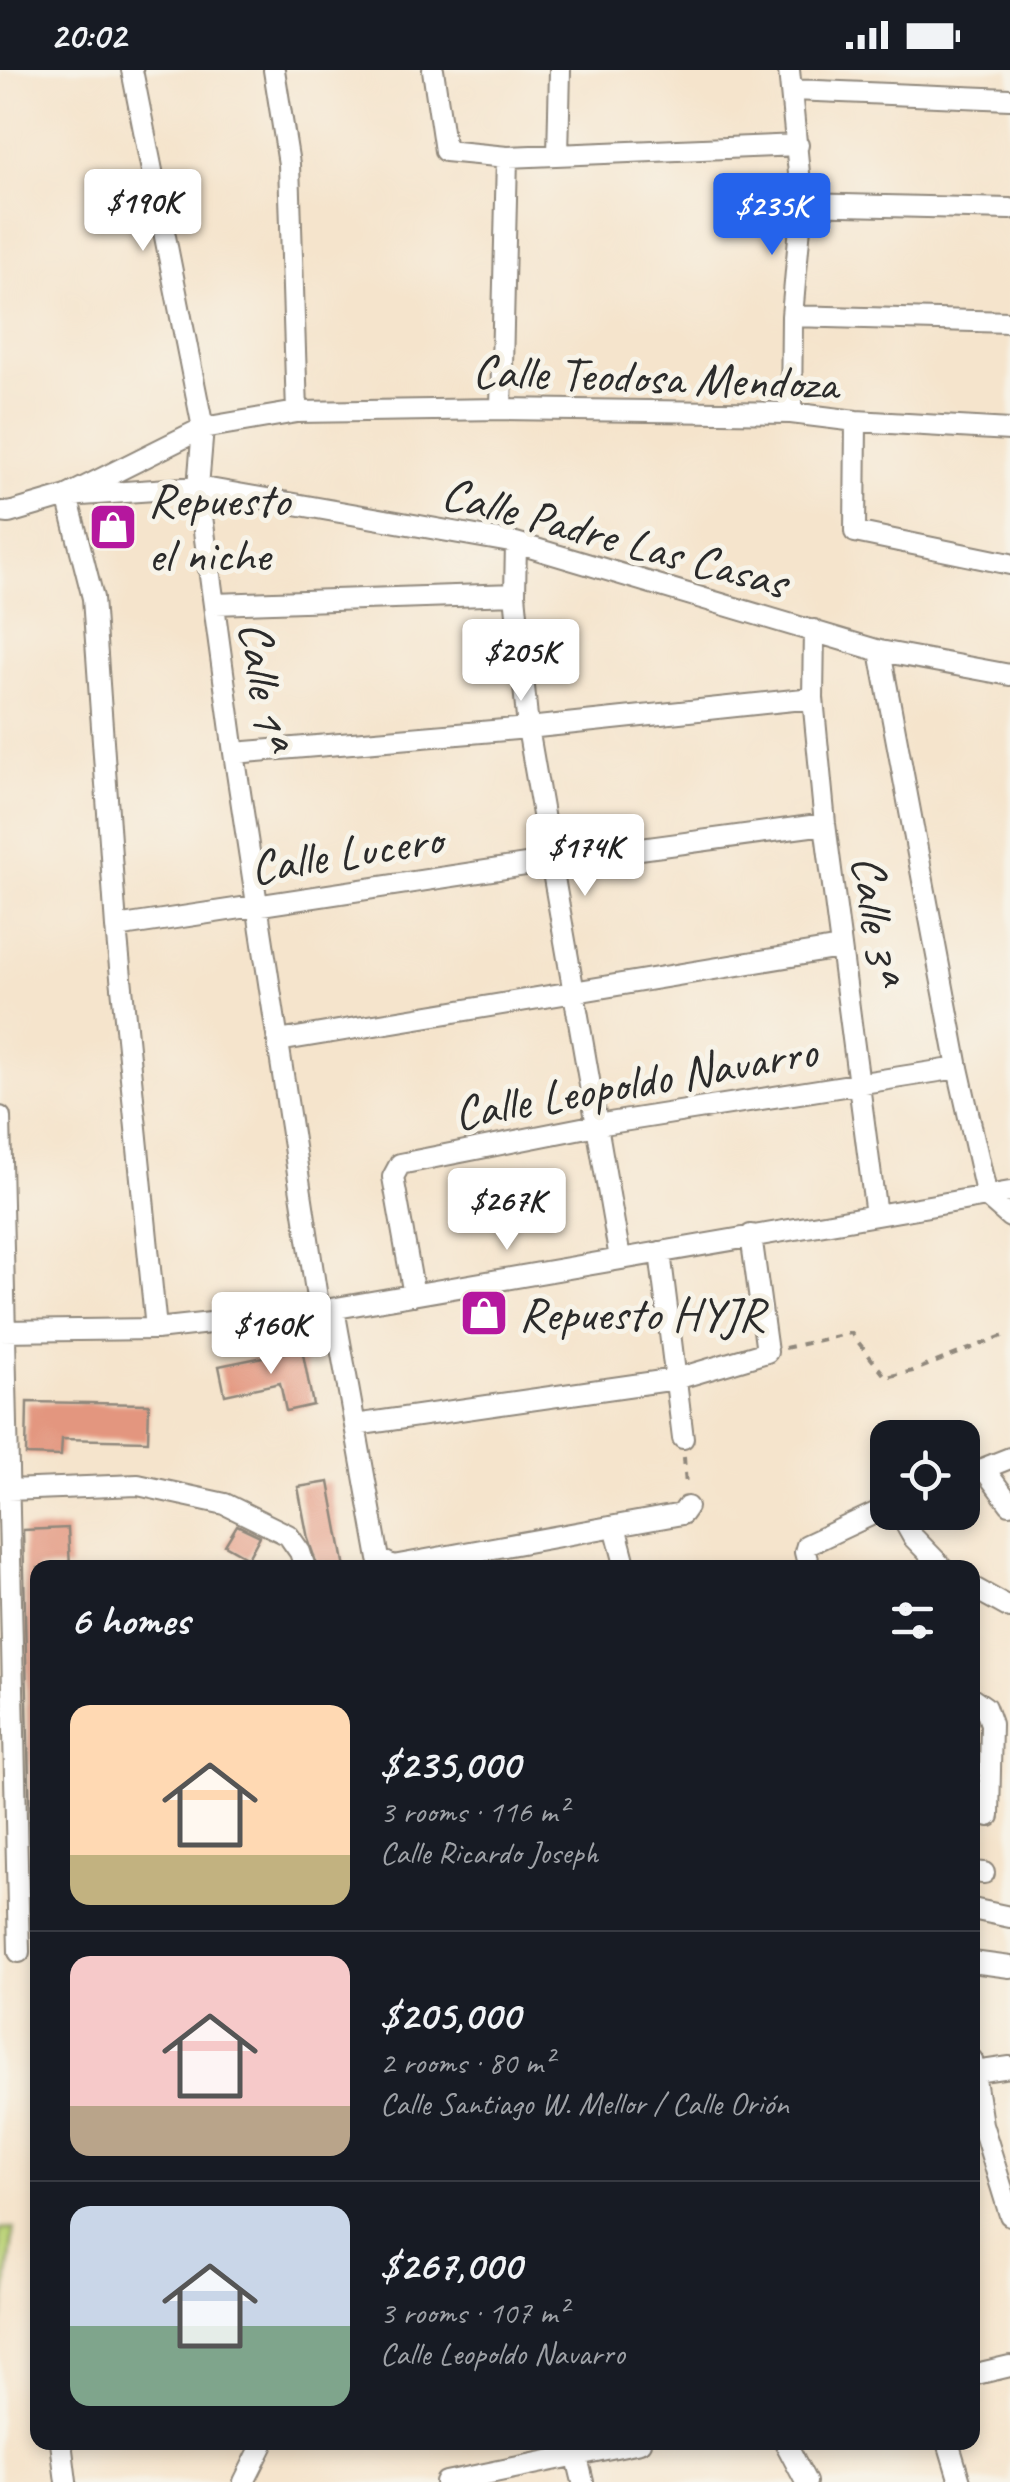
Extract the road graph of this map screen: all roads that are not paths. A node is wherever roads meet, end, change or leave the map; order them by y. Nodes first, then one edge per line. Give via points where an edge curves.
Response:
1 (132, 70) edge
2 (274, 70) edge
3 (433, 70) edge
4 (560, 70) edge
5 (791, 80) edge
6 (1010, 98) edge
7 (798, 145) junction
8 (558, 155) junction
9 (507, 158) junction
10 (802, 204) junction
11 (1010, 209) edge
12 (792, 316) junction
13 (1010, 322) edge
14 (501, 409) junction
15 (297, 412) junction
16 (790, 413) junction
17 (856, 421) junction
18 (203, 428) junction
19 (1010, 430) edge
20 (198, 487) junction
21 (68, 496) junction
22 (0, 512) edge
23 (516, 544) junction
24 (1010, 564) edge
25 (515, 594) junction
26 (214, 604) junction
27 (814, 630) junction
28 (880, 651) junction
29 (1010, 675) edge
30 (813, 698) junction
31 (528, 728) junction
32 (234, 753) junction
33 (825, 824) junction
34 (552, 861) junction
35 (256, 906) junction
36 (116, 926) junction
37 (840, 948) junction
38 (576, 990) junction
39 (278, 1041) junction
40 (958, 1068) junction
41 (858, 1081) junction
42 (0, 1117) edge
43 (596, 1125) junction
44 (1, 1170) edge
45 (1010, 1192) edge
46 (988, 1197) junction
47 (876, 1214) junction
48 (1010, 1218) edge
49 (751, 1235) junction
50 (660, 1252) junction
51 (620, 1258) junction
52 (414, 1295) junction
53 (326, 1310) junction
54 (2, 1330) edge
55 (156, 1330) junction
56 (676, 1379) junction
57 (355, 1425) junction
58 (683, 1438) road end
59 (1010, 1458) edge
60 (984, 1468) junction
61 (980, 1470) edge
62 (8, 1490) junction
63 (1010, 1504) edge
64 (687, 1507) road end
65 (870, 1515) edge
66 (615, 1526) junction
67 (908, 1530) edge
68 (302, 1560) edge
69 (380, 1560) edge
70 (426, 1560) edge
71 (624, 1560) edge
72 (807, 1560) edge
73 (935, 1560) edge
74 (980, 1591) edge
75 (1010, 1608) edge
76 (980, 1704) edge
77 (1000, 1772) edge
78 (988, 1816) dead end
79 (980, 1911) edge
80 (1010, 1918) edge
81 (19, 1952) dead end
82 (980, 1963) edge
83 (1010, 1967) edge
84 (980, 2066) edge
85 (1010, 2067) edge
86 (980, 2110) edge
87 (1010, 2215) edge
88 (1010, 2366) edge
89 (980, 2373) edge
90 (62, 2450) edge
91 (260, 2450) edge
92 (571, 2450) edge
93 (575, 2450) edge
94 (789, 2450) edge
95 (950, 2450) edge
96 (66, 2482) edge
97 (244, 2482) edge
98 (449, 2482) edge
99 (583, 2482) edge
100 (806, 2482) edge
101 (960, 2482) edge

1 - 18 street, Calle 1ª
2 - 15 street via 289,164
3 - 9 street via 445,151
4 - 8 street
5 - 6 street
5 - 7 street
7 - 8 street
7 - 10 street
8 - 9 street
9 - 14 street
10 - 11 street
10 - 12 street
12 - 13 street
12 - 16 street
14 - 15 street, Calle Teodosa Mendoza
14 - 16 street, Calle Teodosa Mendoza
15 - 18 street, Calle Teodosa Mendoza
16 - 17 street, Calle Teodosa Mendoza
17 - 19 street, Calle Teodosa Mendoza
17 - 24 street via 855,532
18 - 20 street, Calle 1ª
18 - 21 street, Calle Teodosa Mendoza
20 - 21 street, Calle Padre Las Casas
20 - 23 street, Calle Padre Las Casas
20 - 26 street, Calle 1ª
21 - 22 street
21 - 36 street via 93,598
23 - 25 street
23 - 27 street, Calle Padre Las Casas
25 - 26 street
25 - 31 street
26 - 32 street, Calle 1ª
27 - 28 street, Calle Padre Las Casas
27 - 30 street, Calle 3ª
28 - 29 street, Calle Padre Las Casas
28 - 40 street
30 - 31 street
30 - 33 street, Calle 3ª
31 - 32 street
31 - 34 street
32 - 35 street, Calle 1ª
33 - 34 street, Calle Lucero
33 - 37 street, Calle 3ª
34 - 35 street, Calle Lucero
34 - 38 street
35 - 36 street, Calle Lucero
35 - 39 street, Calle 1ª
36 - 55 street
37 - 38 street
37 - 41 street, Calle 3ª
38 - 39 street
38 - 43 street
39 - 53 street, Calle 1ª
40 - 41 street, Calle Leopoldo Navarro
40 - 46 street
41 - 43 street, Calle Leopoldo Navarro
41 - 47 street, Calle 3ª
42 - 44 street
43 - 51 street
43 - 52 street, Calle Leopoldo Navarro via 400,1164 393,1177
44 - 54 street
45 - 46 street
46 - 47 street
46 - 48 street
47 - 49 street
49 - 50 street
49 - 56 street via 766,1352
50 - 51 street
50 - 56 street
51 - 52 street
52 - 53 street
53 - 55 street
53 - 57 street, Calle 1ª
54 - 55 street
54 - 62 street
56 - 57 street
56 - 58 street
57 - 69 street, Calle 1ª
59 - 60 street
60 - 61 street
60 - 63 street
62 - 68 street via 138,1484 225,1504 288,1535
62 - 81 street
64 - 66 street via 682,1514
65 - 72 street via 807,1545
66 - 70 street, Calle 1ª
66 - 71 street
67 - 73 street
74 - 75 street
76 - 77 street
77 - 78 street
79 - 80 street
82 - 83 street
84 - 85 street
86 - 87 street
88 - 89 street
90 - 96 street
91 - 97 street
92 - 98 street
93 - 99 street
94 - 100 street
95 - 101 street

